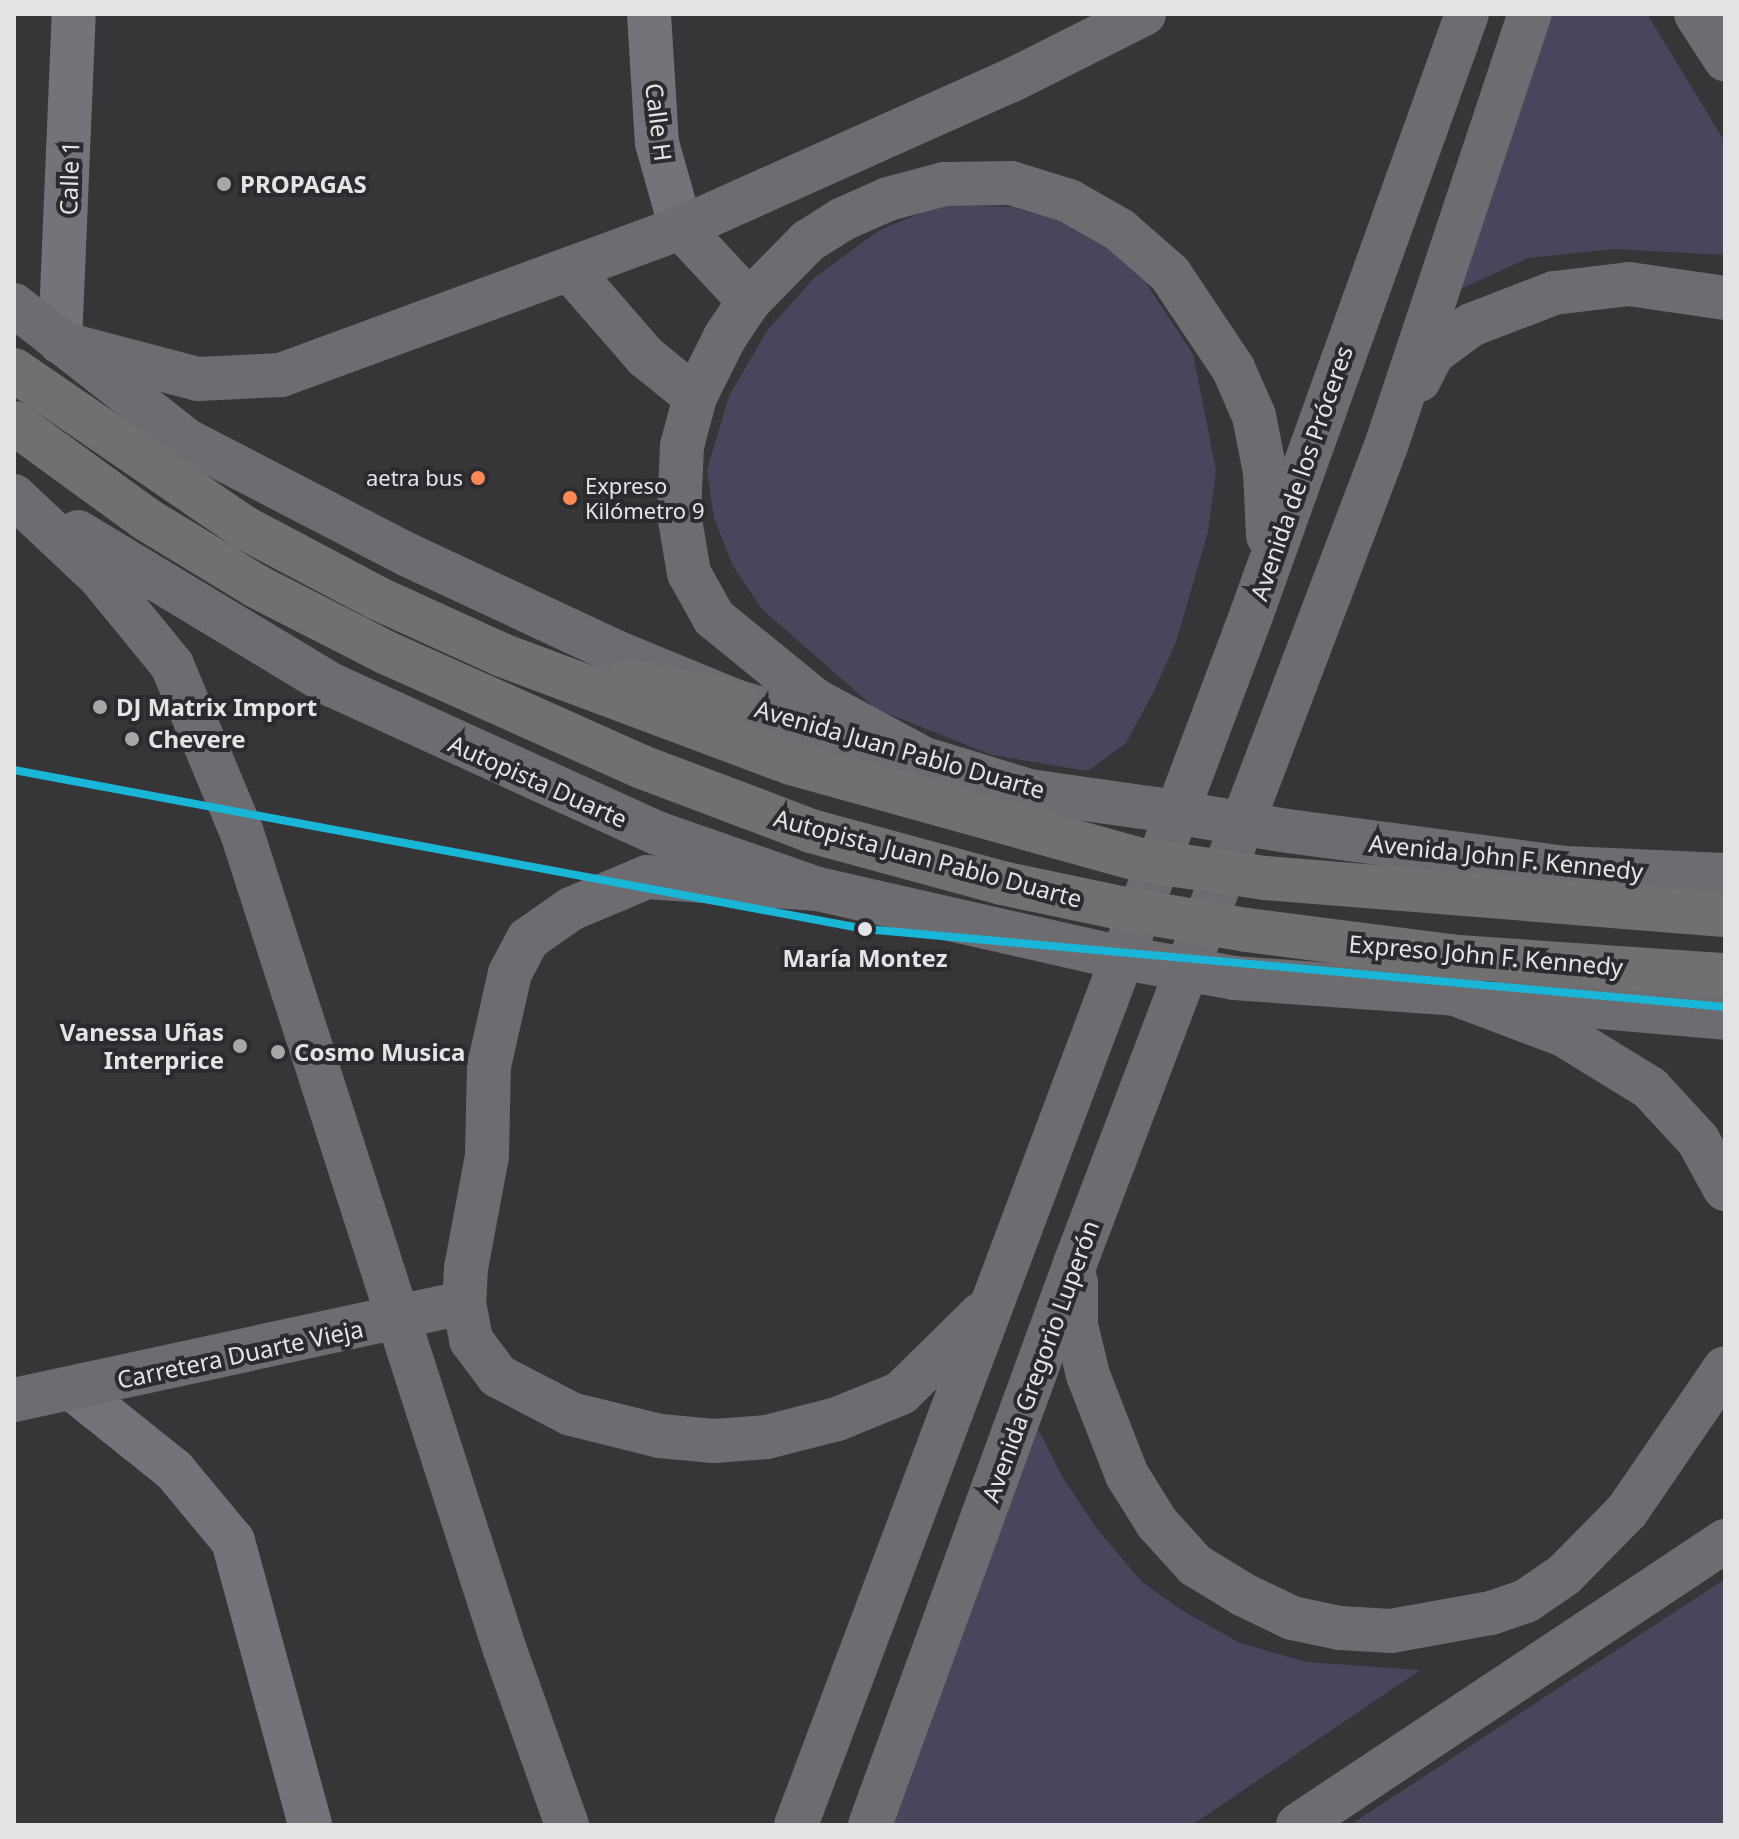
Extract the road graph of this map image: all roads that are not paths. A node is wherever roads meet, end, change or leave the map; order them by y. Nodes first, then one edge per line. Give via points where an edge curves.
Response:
1 (74, 14) edge
2 (649, 14) edge
3 (1144, 14) edge
4 (1467, 14) edge
5 (1530, 14) edge
6 (1696, 14) edge
7 (1725, 59) edge
8 (681, 228) junction
9 (570, 270) junction
10 (1725, 298) edge
11 (749, 301) junction
12 (14, 305) edge
13 (60, 342) junction
14 (14, 370) edge
15 (695, 397) junction
16 (14, 423) edge
17 (1387, 443) junction
18 (14, 495) edge
19 (1269, 558) junction
20 (502, 655) junction
21 (735, 701) junction
22 (919, 756) junction
23 (1288, 831) joint
24 (1725, 865) edge
25 (1704, 874) edge
26 (818, 889) junction
27 (1725, 915) edge
28 (1247, 930) joint
29 (1122, 932) junction
30 (1725, 975) edge
31 (1455, 994) junction
32 (1725, 1018) edge
33 (1725, 1189) edge
34 (1076, 1261) junction
35 (999, 1295) junction
36 (464, 1303) junction
37 (400, 1320) junction
38 (1725, 1368) edge
39 (74, 1390) junction
40 (14, 1400) edge
41 (1725, 1541) edge
42 (310, 1825) edge
43 (567, 1825) edge
44 (796, 1825) edge
45 (870, 1825) edge
46 (1298, 1825) edge

1 - 13 street, Calle 1
2 - 8 street, Calle H via 657,143
3 - 8 main road via 1010,81
4 - 19 main road, Avenida de los Próceres
5 - 17 main road
6 - 7 main road
8 - 9 main road
8 - 11 main road
9 - 13 main road via 281,375 198,379
9 - 15 main road via 646,357
10 - 17 main road via 1629,284 1554,293 1517,304 1471,325 1433,353
11 - 15 main road
11 - 19 main road via 808,241 888,199 944,184 1011,183 1069,201 1120,230 1170,274 1233,368 1254,416 1265,472
12 - 13 main road
13 - 21 main road, Avenida Juan Pablo Duarte via 186,440 408,555
14 - 20 highway via 245,528 377,598
15 - 22 main road via 682,446 679,514 689,573 714,618 815,700
16 - 29 highway, Autopista Juan Pablo Duarte via 146,519 256,586 486,698 642,767 811,831 1002,883
17 - 34 main road, Avenida Gregorio Luperón
18 - 26 main road, Autopista Duarte via 332,685 422,730 657,833
18 - 37 main road via 100,577 172,665 257,869
19 - 29 main road, Avenida de los Próceres
20 - 21 highway
20 - 27 highway, bridge via 791,763 1141,860 1265,878
21 - 22 main road, Avenida Juan Pablo Duarte
22 - 23 main road, Avenida Juan Pablo Duarte, bridge via 1029,791
23 - 25 main road, Avenida John F. Kennedy via 1566,868
24 - 25 main road, Avenida John F. Kennedy
26 - 29 main road, Autopista Duarte
26 - 36 main road via 647,877 571,909 528,939 510,973 489,1066 487,1156
28 - 29 highway, Autopista Juan Pablo Duarte, bridge
28 - 30 highway, Expreso John F. Kennedy via 1458,957
29 - 31 main road, bridge via 1234,978
29 - 35 main road
31 - 32 main road
31 - 33 main road via 1564,1035 1650,1088 1698,1140
34 - 38 main road via 1076,1325 1088,1375 1127,1475 1157,1523 1195,1565 1244,1595 1292,1618 1340,1628 1391,1631 1491,1613 1526,1601 1564,1575 1627,1511
34 - 45 main road, Avenida Gregorio Luperón
35 - 36 main road via 901,1393 792,1431 714,1441 660,1436 571,1414 498,1376 471,1340
35 - 44 main road
36 - 37 main road, Carretera Duarte Vieja
37 - 39 main road, Carretera Duarte Vieja
37 - 43 main road
39 - 40 main road, Carretera Duarte Vieja
39 - 42 street via 174,1470 233,1541
41 - 46 main road

